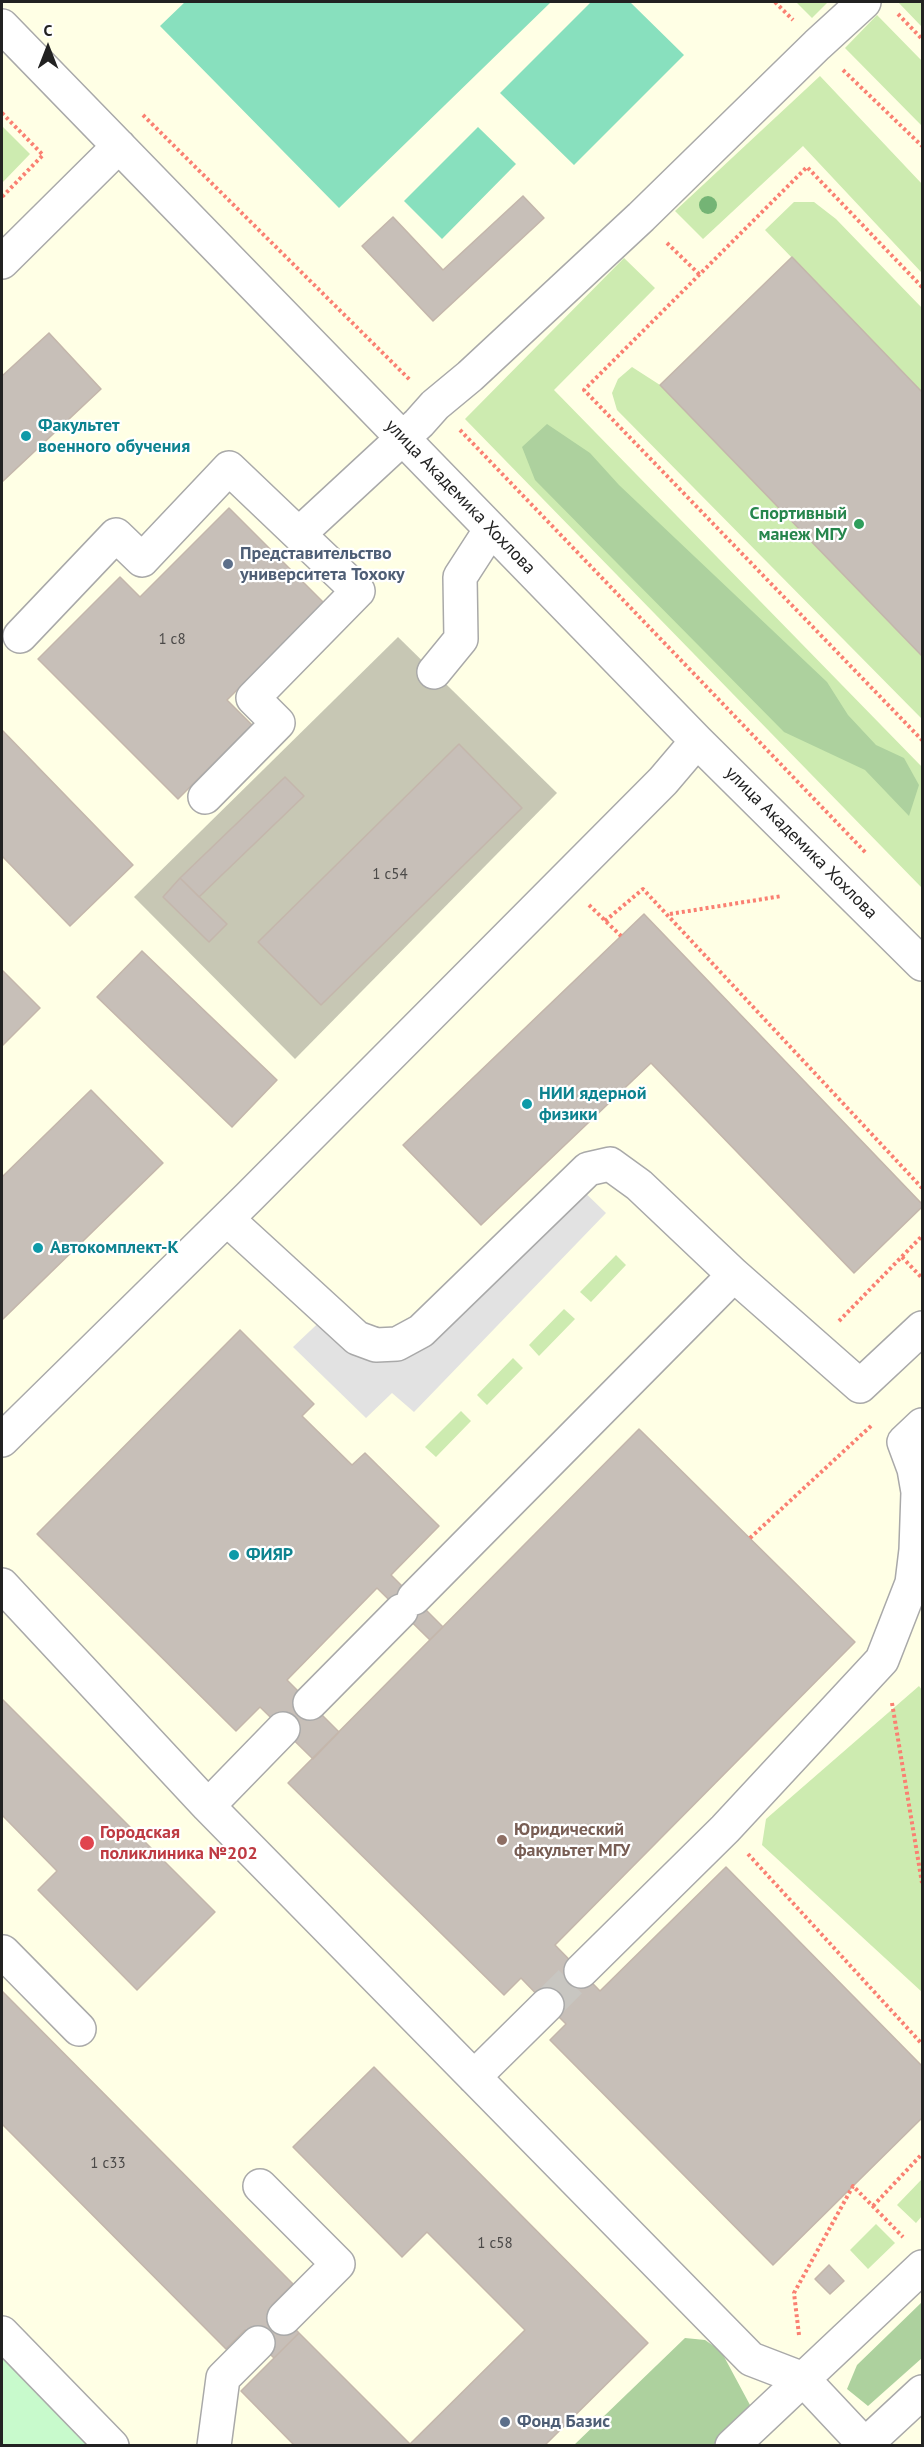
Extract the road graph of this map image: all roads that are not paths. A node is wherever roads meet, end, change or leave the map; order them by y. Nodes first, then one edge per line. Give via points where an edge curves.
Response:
1 (878, 5) edge
2 (2, 26) edge
3 (119, 146) junction
4 (2, 262) edge
5 (401, 438) junction
6 (491, 529) junction
7 (299, 534) junction
8 (20, 636) dead end
9 (434, 672) dead end
10 (697, 741) junction
11 (206, 797) dead end
12 (922, 964) edge
13 (227, 1219) junction
14 (734, 1275) junction
15 (922, 1328) edge
16 (922, 1425) edge
17 (2, 1440) edge
18 (2, 1585) edge
19 (310, 1703) dead end
20 (283, 1730) dead end
21 (208, 1806) junction
22 (2, 1954) edge
23 (581, 1971) tunnel mouth
24 (548, 2005) tunnel mouth
25 (79, 2029) dead end
26 (474, 2077) junction
27 (260, 2186) dead end
28 (914, 2253) edge
29 (284, 2318) dead end
30 (2, 2332) edge
31 (258, 2343) dead end
32 (803, 2379) junction
33 (922, 2392) edge
34 (112, 2445) edge
35 (214, 2445) edge
36 (732, 2445) edge

1 - 5 street via 817,45 641,217
2 - 3 street, улица Академика Хохлова
3 - 4 street
3 - 5 street, улица Академика Хохлова
5 - 6 street, улица Академика Хохлова
5 - 7 street
6 - 9 street via 460,577 461,639
6 - 10 street, улица Академика Хохлова
7 - 8 street via 229,468 142,560 116,535
7 - 11 street via 358,591 253,698 278,723
10 - 12 street, улица Академика Хохлова
10 - 13 street via 663,781
13 - 14 street via 357,1338 376,1345 397,1344 421,1331 588,1169 597,1166 610,1164 620,1170
13 - 17 street
14 - 15 street via 860,1386
14 - 19 street
16 - 23 street via 904,1442 918,1492 912,1583 882,1660 725,1829
18 - 21 street
20 - 21 street
21 - 26 street
22 - 25 street
24 - 26 street
26 - 32 street via 751,2359
27 - 29 street via 338,2264
28 - 32 street
30 - 34 street
31 - 35 street via 223,2378
32 - 33 street via 865,2445
32 - 36 street

